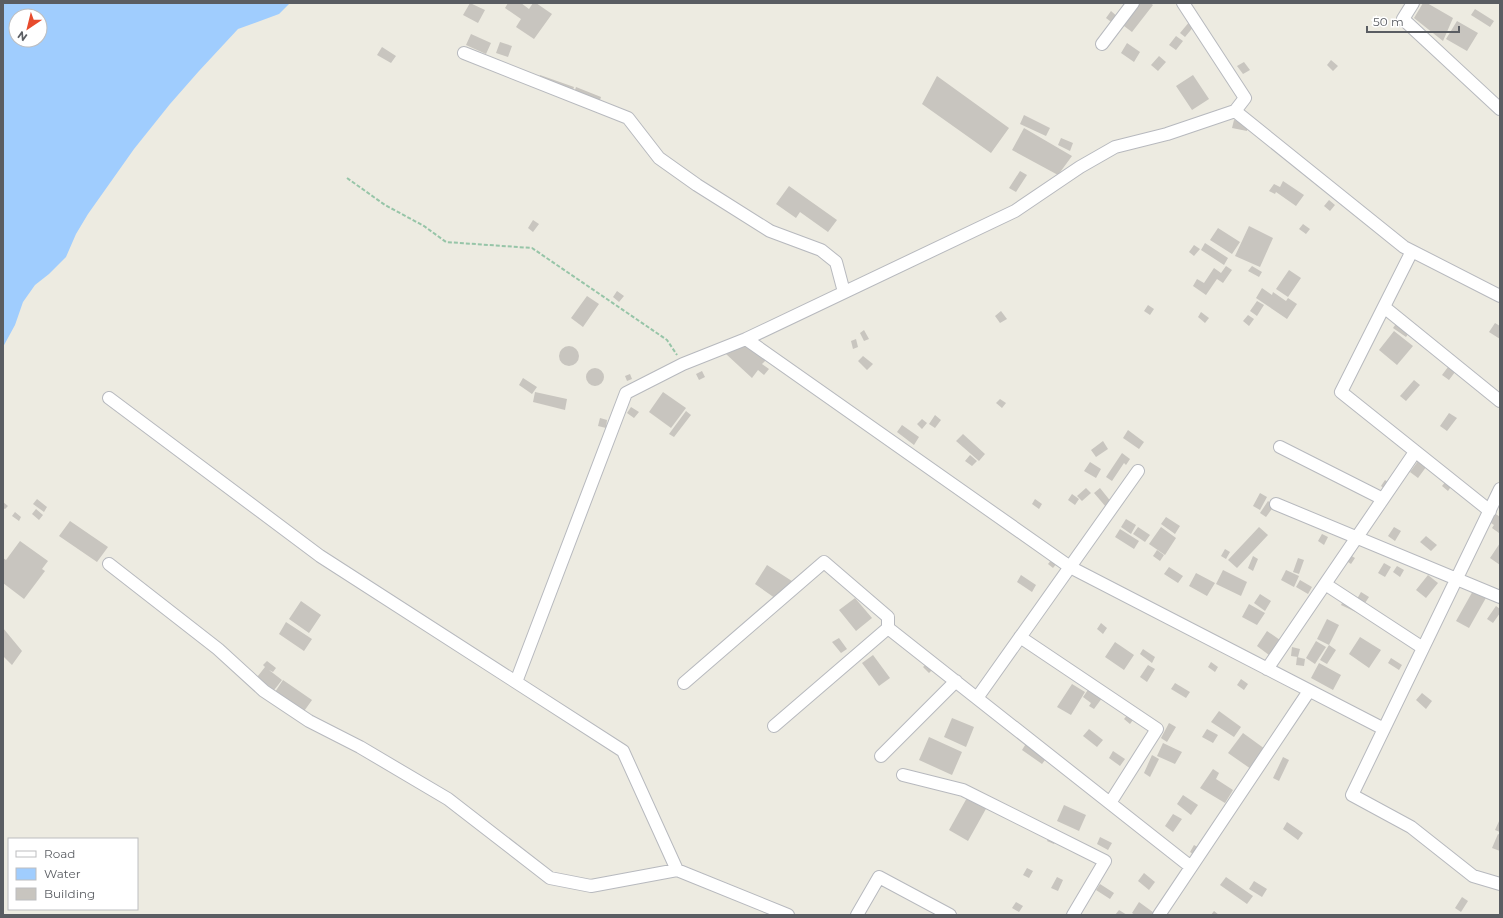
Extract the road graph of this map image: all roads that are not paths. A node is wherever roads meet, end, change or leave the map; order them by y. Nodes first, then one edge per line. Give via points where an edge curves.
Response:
1 (1133, 3) edge
2 (1183, 3) edge
3 (1413, 3) edge
4 (1102, 44) dead end
5 (464, 53) dead end
6 (1500, 109) edge
7 (1235, 111) junction
8 (1412, 251) junction
9 (844, 292) junction
10 (1500, 296) edge
11 (1384, 307) junction
12 (746, 339) junction
13 (109, 398) dead end
14 (1500, 401) edge
15 (1280, 447) dead end
16 (1415, 452) junction
17 (1138, 471) dead end
18 (1500, 489) edge
19 (1384, 499) junction
20 (1276, 504) dead end
21 (1490, 511) junction
22 (1357, 537) junction
23 (109, 564) dead end
24 (1070, 567) junction
25 (1456, 579) junction
26 (1325, 584) junction
27 (1500, 597) edge
28 (888, 628) junction
29 (1020, 637) junction
30 (1423, 648) junction
31 (1268, 669) junction
32 (956, 681) junction
33 (516, 682) junction
34 (684, 684) dead end
35 (1309, 691) junction
36 (977, 698) junction
37 (774, 726) dead end
38 (1384, 729) junction
39 (881, 756) dead end
40 (903, 775) dead end
41 (1110, 803) junction
42 (1191, 867) junction
43 (676, 870) junction
44 (1500, 884) edge
45 (788, 915) edge
46 (857, 915) edge
47 (950, 915) edge
48 (1073, 915) edge
49 (1159, 915) edge

1 - 4 street
2 - 7 street via 1245,98
3 - 6 street via 1403,19
5 - 9 street via 628,118 658,158 770,231 821,250 836,262
7 - 8 street
7 - 9 street via 1167,134 1115,146 1014,211
8 - 10 street
8 - 11 street
9 - 12 street
11 - 14 street
11 - 16 street via 1341,392
12 - 24 street
12 - 33 street via 683,364 626,393
13 - 33 street via 320,556
15 - 19 street
16 - 19 street
16 - 21 street
17 - 24 street
18 - 21 street
19 - 22 street
20 - 22 street
21 - 25 street
22 - 25 street
22 - 26 street
23 - 43 street via 218,649 264,691 309,721 360,747 448,799 550,878 591,886
24 - 29 street
24 - 31 street
25 - 27 street
25 - 30 street
26 - 30 street
26 - 31 street
28 - 32 street
28 - 34 street via 888,617 824,562
28 - 37 street
29 - 36 street
29 - 41 street via 1157,729
30 - 38 street
31 - 35 street
32 - 36 street
32 - 39 street
33 - 43 street via 623,751
35 - 38 street
35 - 42 street
36 - 41 street
38 - 44 street via 1352,795 1411,827 1473,876
40 - 48 street via 963,790 1105,861
41 - 42 street
42 - 49 street
43 - 45 street
46 - 47 street via 879,877

